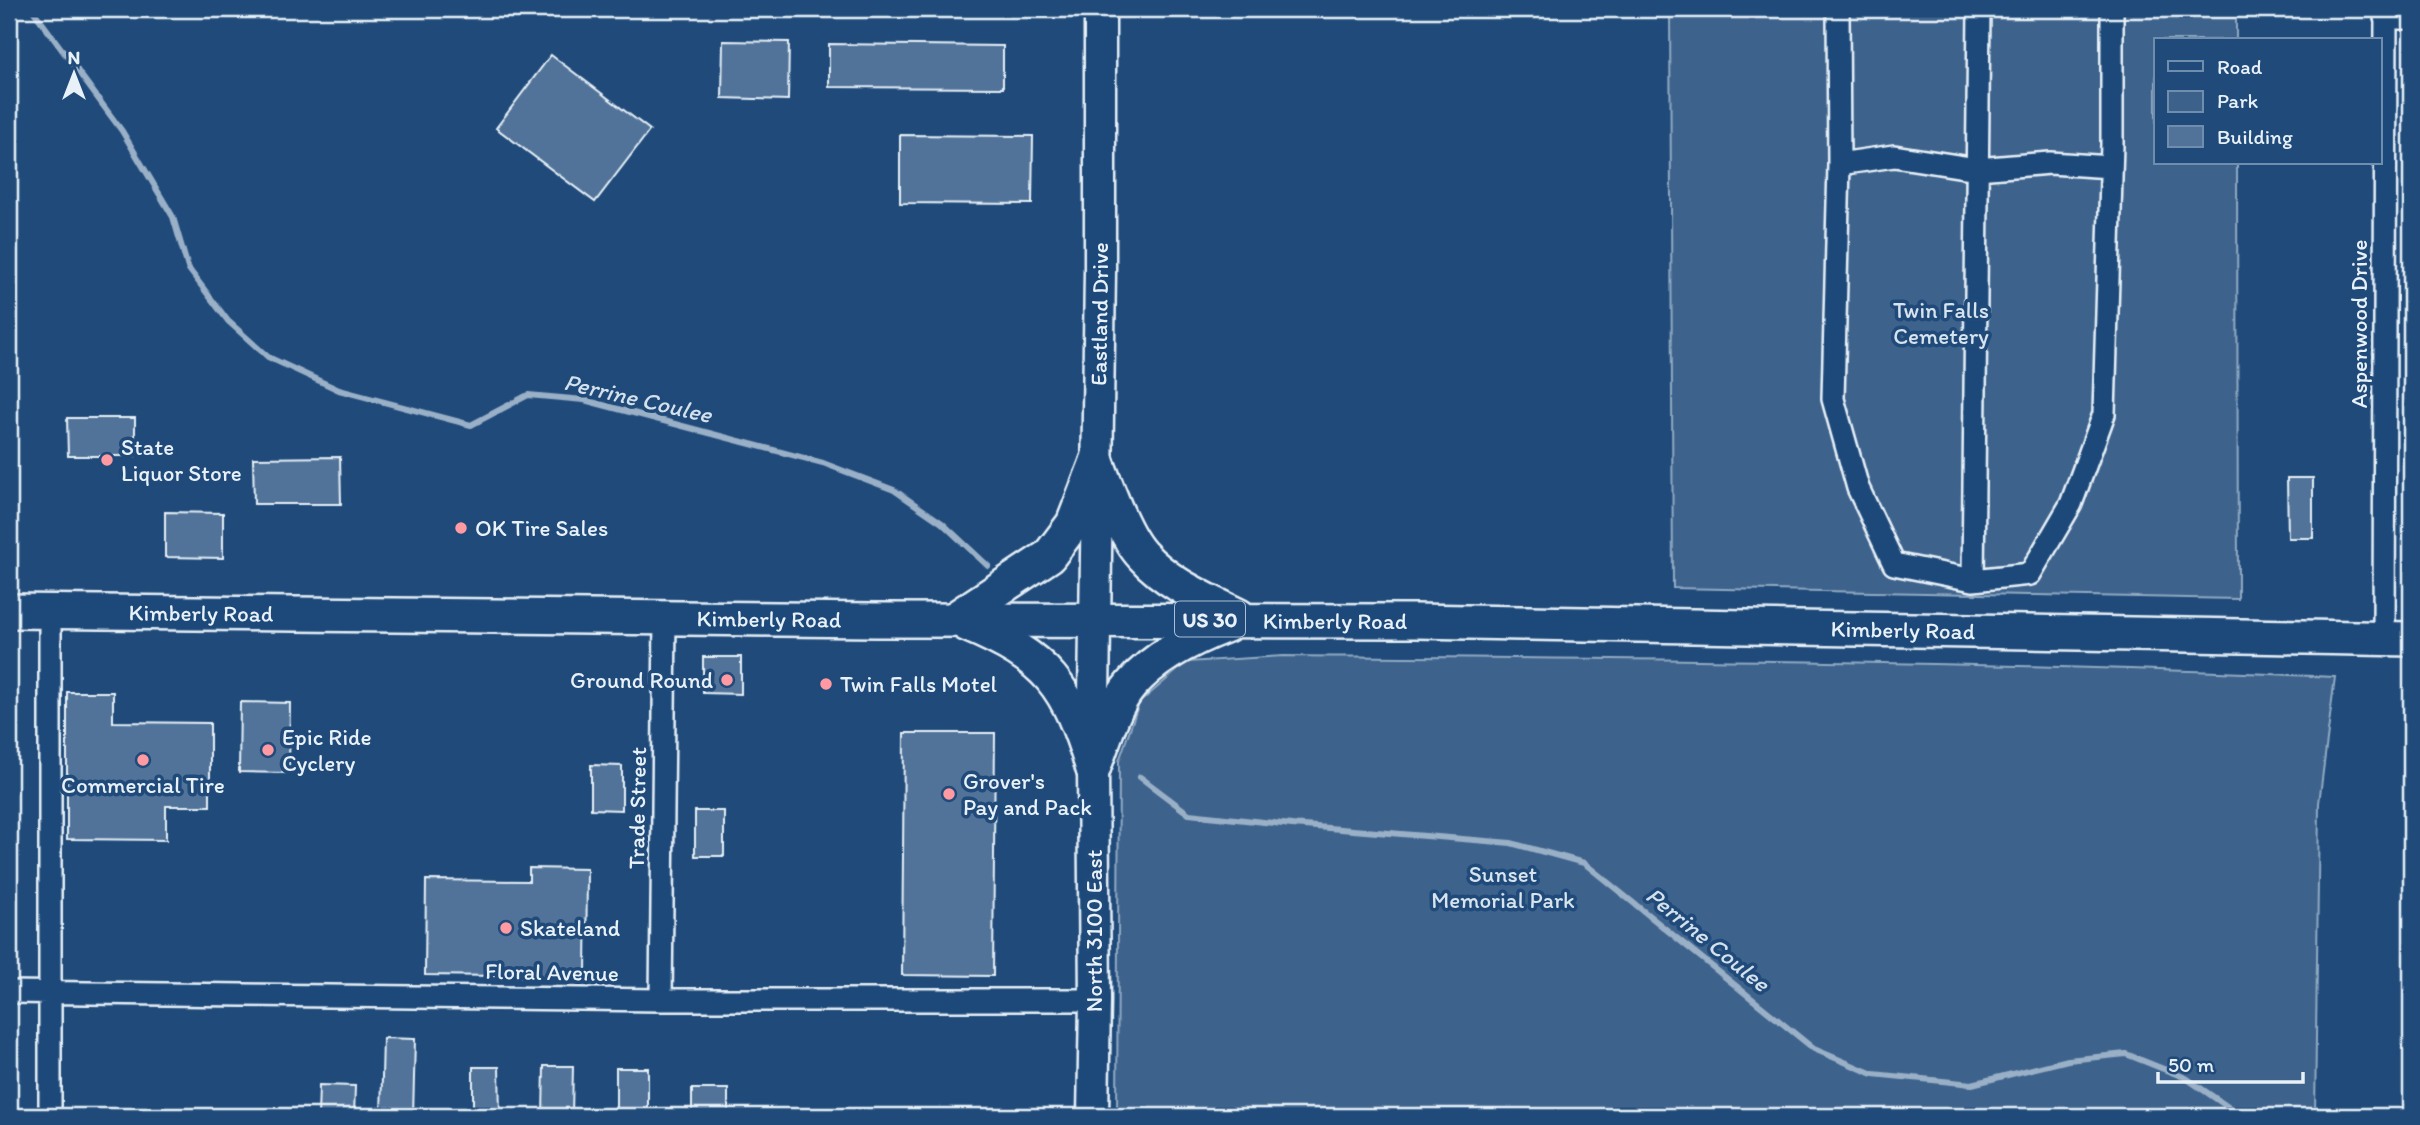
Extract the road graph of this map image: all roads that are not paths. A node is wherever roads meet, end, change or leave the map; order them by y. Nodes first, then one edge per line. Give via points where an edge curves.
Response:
1 (1100, 9) edge
2 (1838, 9) edge
3 (1979, 9) edge
4 (2112, 9) edge
5 (2386, 13) edge
6 (2411, 18) edge
7 (1839, 164) junction
8 (2111, 166) junction
9 (1977, 169) junction
10 (1097, 462) junction
11 (1973, 580) junction
12 (9, 611) edge
13 (50, 611) junction
14 (666, 618) junction
15 (954, 619) junction
16 (1244, 619) junction
17 (1096, 620) junction
18 (2398, 639) edge
19 (1093, 769) junction
20 (9, 992) edge
21 (50, 993) junction
22 (661, 1000) junction
23 (1095, 1000) junction
24 (50, 1116) edge
25 (1093, 1116) edge

1 - 10 main road, Eastland Drive
2 - 7 street
3 - 9 street
4 - 8 street
5 - 6 street
5 - 18 street, Aspenwood Drive
7 - 9 street via 1894,156
7 - 11 street via 1833,399 1858,488 1894,564
8 - 9 street via 2050,163
8 - 11 street via 2104,414 2071,504 2030,574
9 - 11 street
10 - 15 main road via 1073,524 1049,556
10 - 16 main road via 1141,554 1174,582
10 - 17 main road, Eastland Drive
12 - 13 main road, Kimberly Road / US 30
13 - 14 main road, Kimberly Road / US 30
13 - 21 street
14 - 15 main road, Kimberly Road / US 30
14 - 22 street, Trade Street
15 - 17 main road, Kimberly Road / US 30
15 - 19 main road via 1027,654 1048,673 1066,696
16 - 17 main road, Kimberly Road / US 30
16 - 18 main road, Kimberly Road / US 30
16 - 19 main road via 1196,637 1131,685
17 - 19 main road, North 3100 East
19 - 23 main road, North 3100 East
20 - 21 street, Floral Avenue
21 - 22 street, Floral Avenue
21 - 24 street
22 - 23 street, Floral Avenue
23 - 25 main road, North 3100 East

